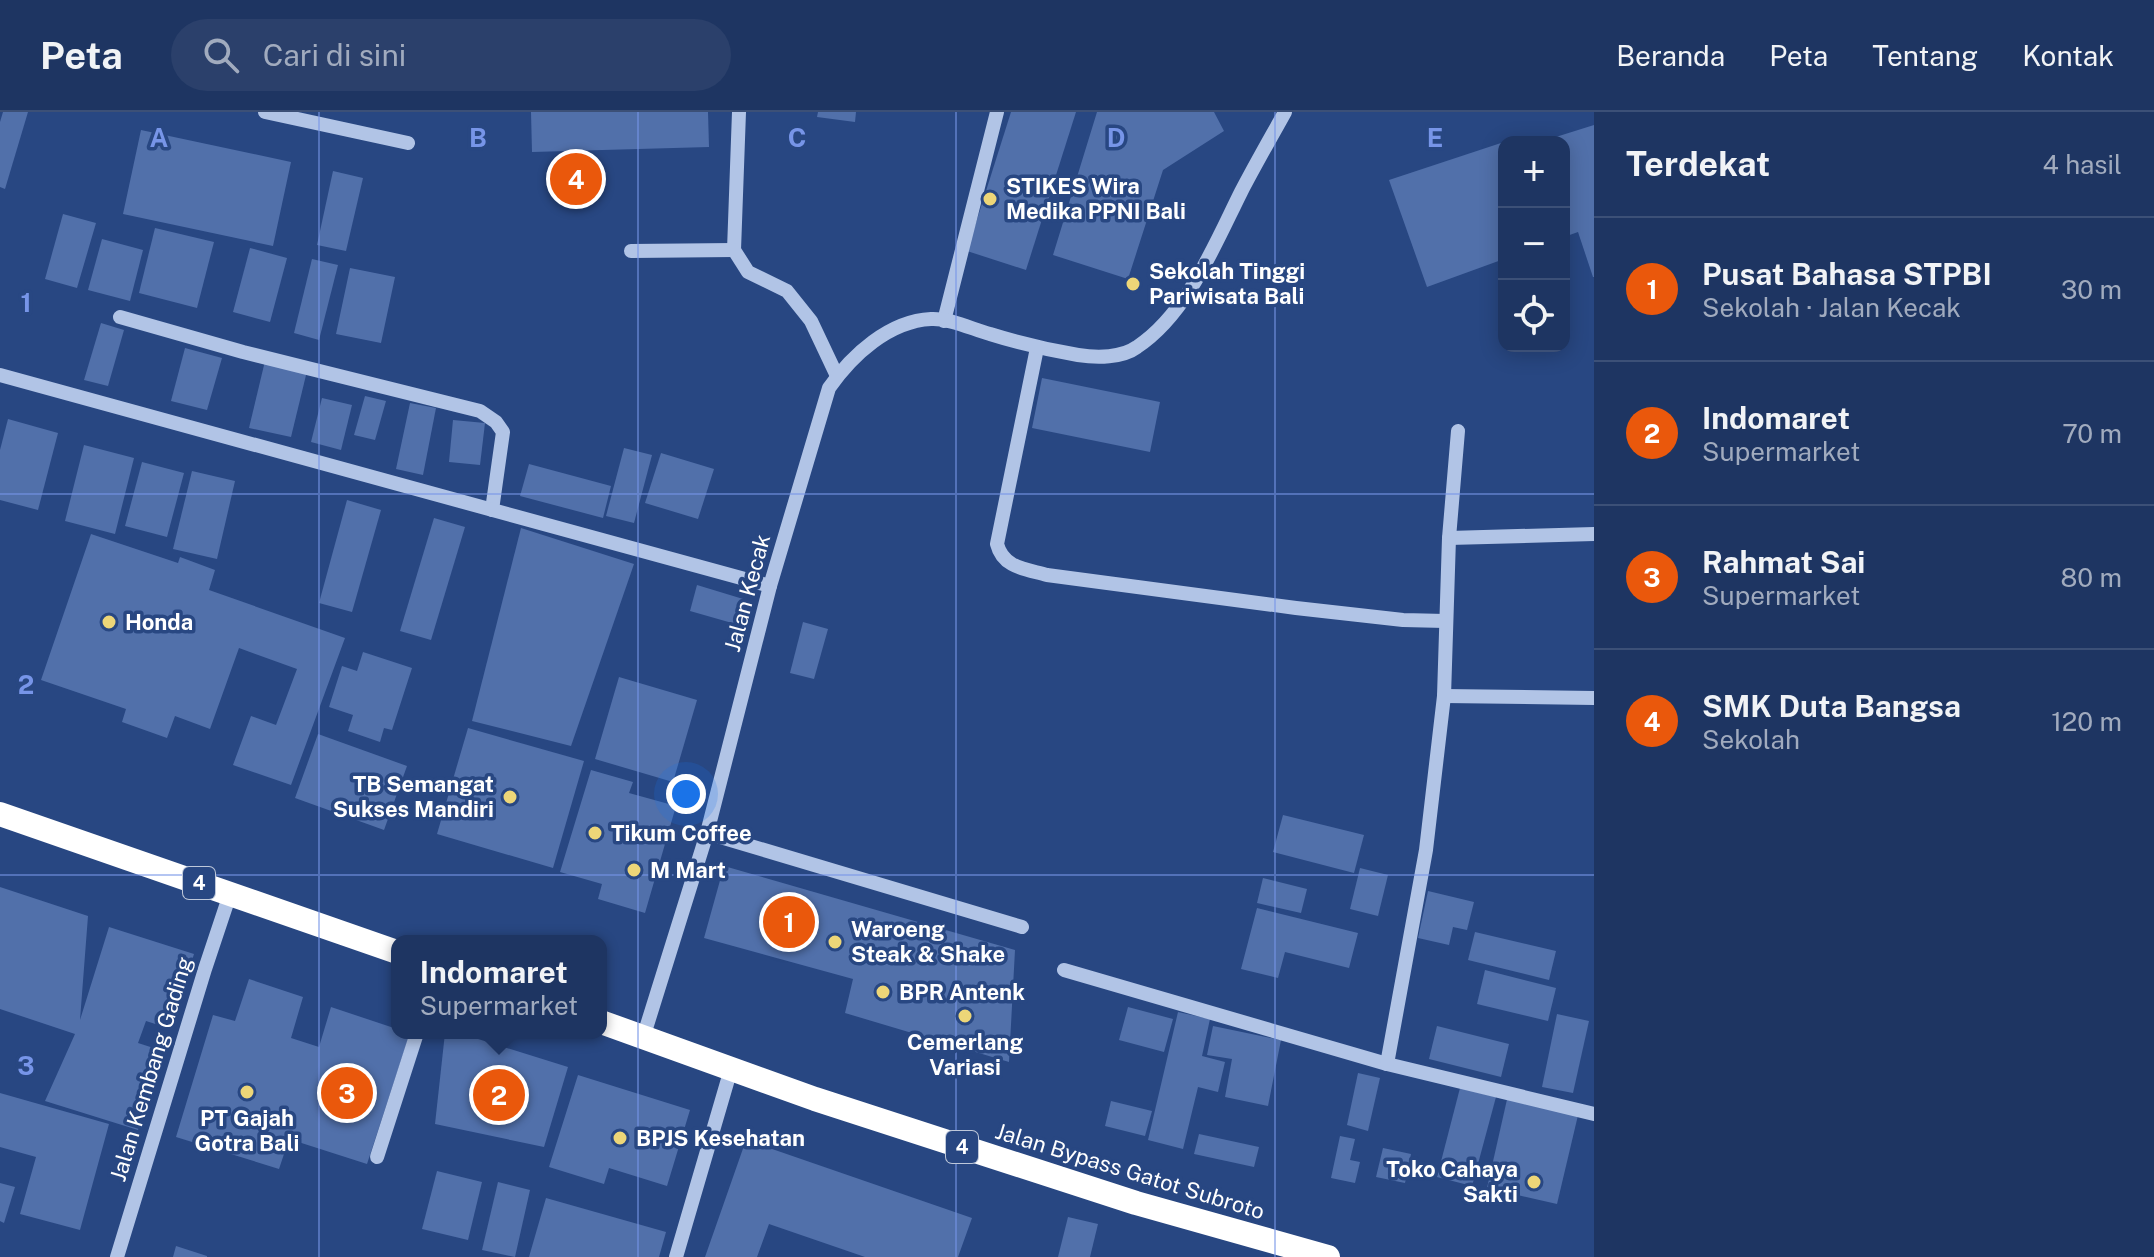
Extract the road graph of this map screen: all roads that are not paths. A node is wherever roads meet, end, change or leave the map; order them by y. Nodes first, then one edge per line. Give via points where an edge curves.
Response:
1 (265, 112) edge
2 (739, 112) edge
3 (997, 112) edge
4 (1285, 112) edge
5 (336, 119) edge
6 (408, 143) dead end
7 (734, 250) junction
8 (631, 251) dead end
9 (120, 317) dead end
10 (944, 321) junction
11 (1037, 348) junction
12 (0, 375) edge
13 (837, 376) junction
14 (1458, 431) dead end
15 (492, 510) junction
16 (1594, 534) edge
17 (1449, 538) junction
18 (770, 586) junction
19 (1445, 621) junction
20 (1444, 696) junction
21 (1594, 698) edge
22 (0, 814) edge
23 (707, 833) junction
24 (230, 894) junction
25 (1022, 927) dead end
26 (391, 950) edge
27 (1064, 970) dead end
28 (607, 1024) edge
29 (643, 1038) junction
30 (415, 1039) edge
31 (1387, 1064) junction
32 (731, 1069) junction
33 (1594, 1114) edge
34 (377, 1157) dead end
35 (117, 1257) edge
36 (676, 1257) edge
37 (1328, 1257) edge

1 - 5 street
2 - 7 street
3 - 10 street
4 - 11 street, Jalan Kecak via 1199,276 1160,329 1120,354 1091,357
5 - 6 street
7 - 8 street
7 - 13 street via 748,272 787,291 811,321
9 - 15 street via 480,411 503,432
10 - 11 street, Jalan Kecak
10 - 13 street, Jalan Kecak via 906,322 863,349
11 - 19 street via 997,544 1008,564 1047,575 1282,607
12 - 15 street
13 - 18 street, Jalan Kecak
14 - 17 street
15 - 18 street
16 - 17 street
17 - 19 street
18 - 23 street, Jalan Kecak
19 - 20 street
20 - 21 street
20 - 31 street via 1426,850
22 - 24 highway, 4
23 - 25 street
23 - 29 street, Jalan Kecak
24 - 26 highway, 4
24 - 35 street, Jalan Kembang Gading
27 - 31 street
28 - 29 highway, Jalan Bypass Gatot Subroto / 4
29 - 32 highway, Jalan Bypass Gatot Subroto / 4
30 - 34 street
31 - 33 street
32 - 36 street
32 - 37 highway, Jalan Bypass Gatot Subroto / 4 via 1136,1203

